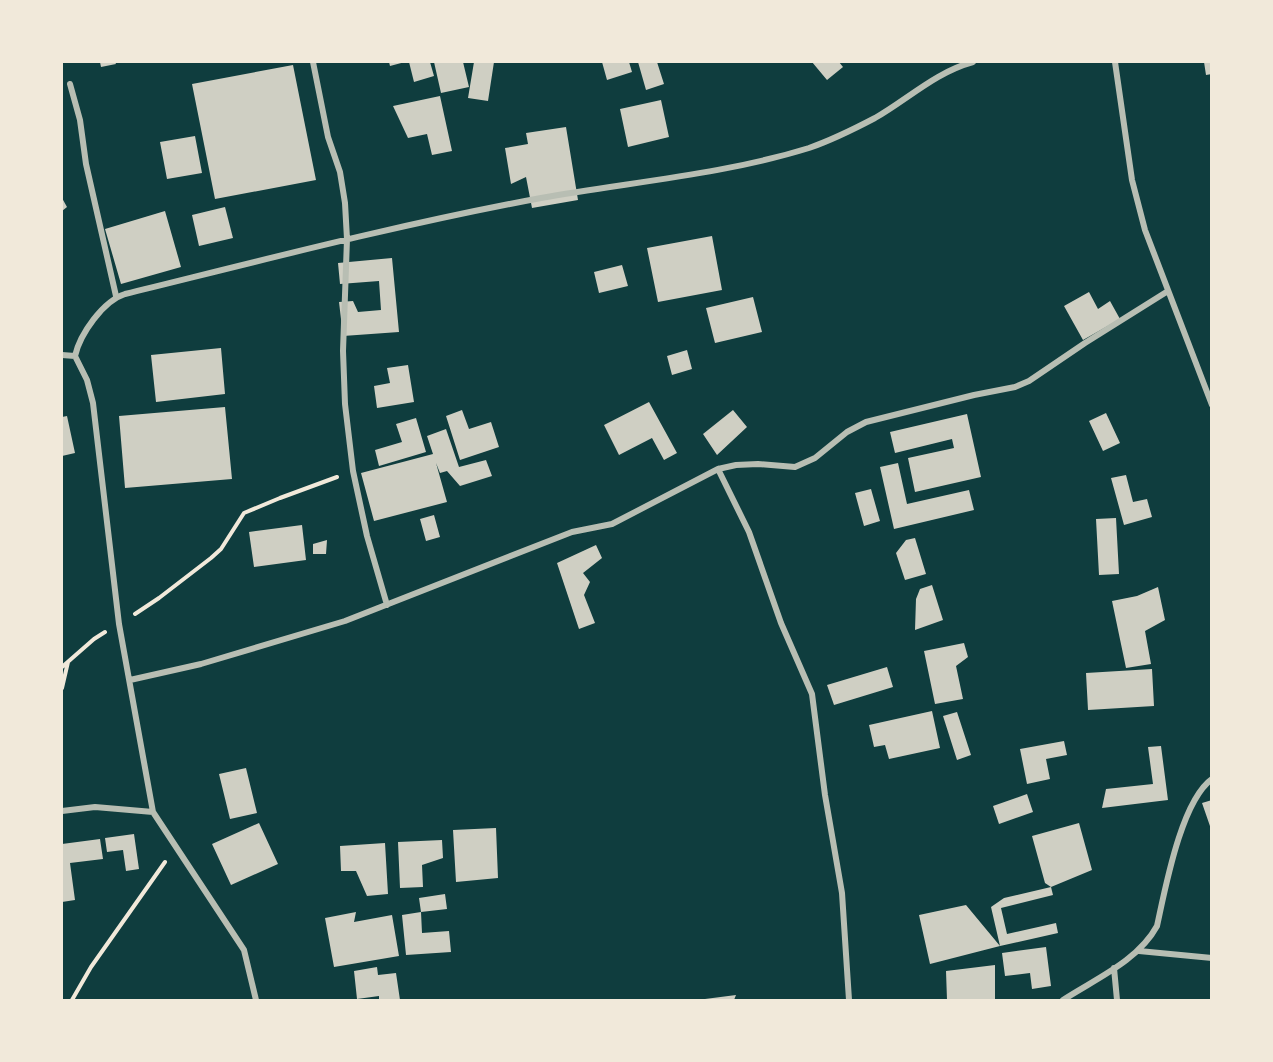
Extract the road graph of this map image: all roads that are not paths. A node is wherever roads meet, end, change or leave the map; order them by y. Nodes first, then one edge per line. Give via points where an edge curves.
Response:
1 (313, 62) edge
2 (973, 62) edge
3 (1115, 62) edge
4 (70, 84) dead end
5 (347, 239) junction
6 (1168, 291) junction
7 (116, 296) junction
8 (62, 355) edge
9 (75, 356) junction
10 (1212, 405) edge
11 (718, 469) junction
12 (387, 605) junction
13 (130, 680) junction
14 (1212, 779) edge
15 (62, 811) edge
16 (153, 812) junction
17 (1139, 951) junction
18 (1212, 958) edge
19 (1114, 968) junction
20 (256, 1000) edge
21 (849, 1000) edge
22 (1063, 1000) edge
23 (1117, 1000) edge

1 - 5 street via 328,137 340,172
2 - 5 street via 931,81 875,118 810,147 735,166 542,198
3 - 6 street via 1132,180 1145,230
4 - 7 street
5 - 7 street
5 - 12 street via 345,404 353,471
6 - 10 street
6 - 11 street via 1015,387 867,422 815,458 795,466 758,464
7 - 9 street via 92,323 77,345
8 - 9 street
9 - 13 street via 93,403 119,624
11 - 12 street via 612,524 572,532
11 - 21 street via 749,532 781,623 812,694 842,892
12 - 13 street via 212,661
13 - 16 street
14 - 17 street via 1193,802 1174,852 1156,926
15 - 16 street via 95,807
16 - 20 street via 244,950
17 - 18 street
17 - 19 street
19 - 22 street
19 - 23 street

